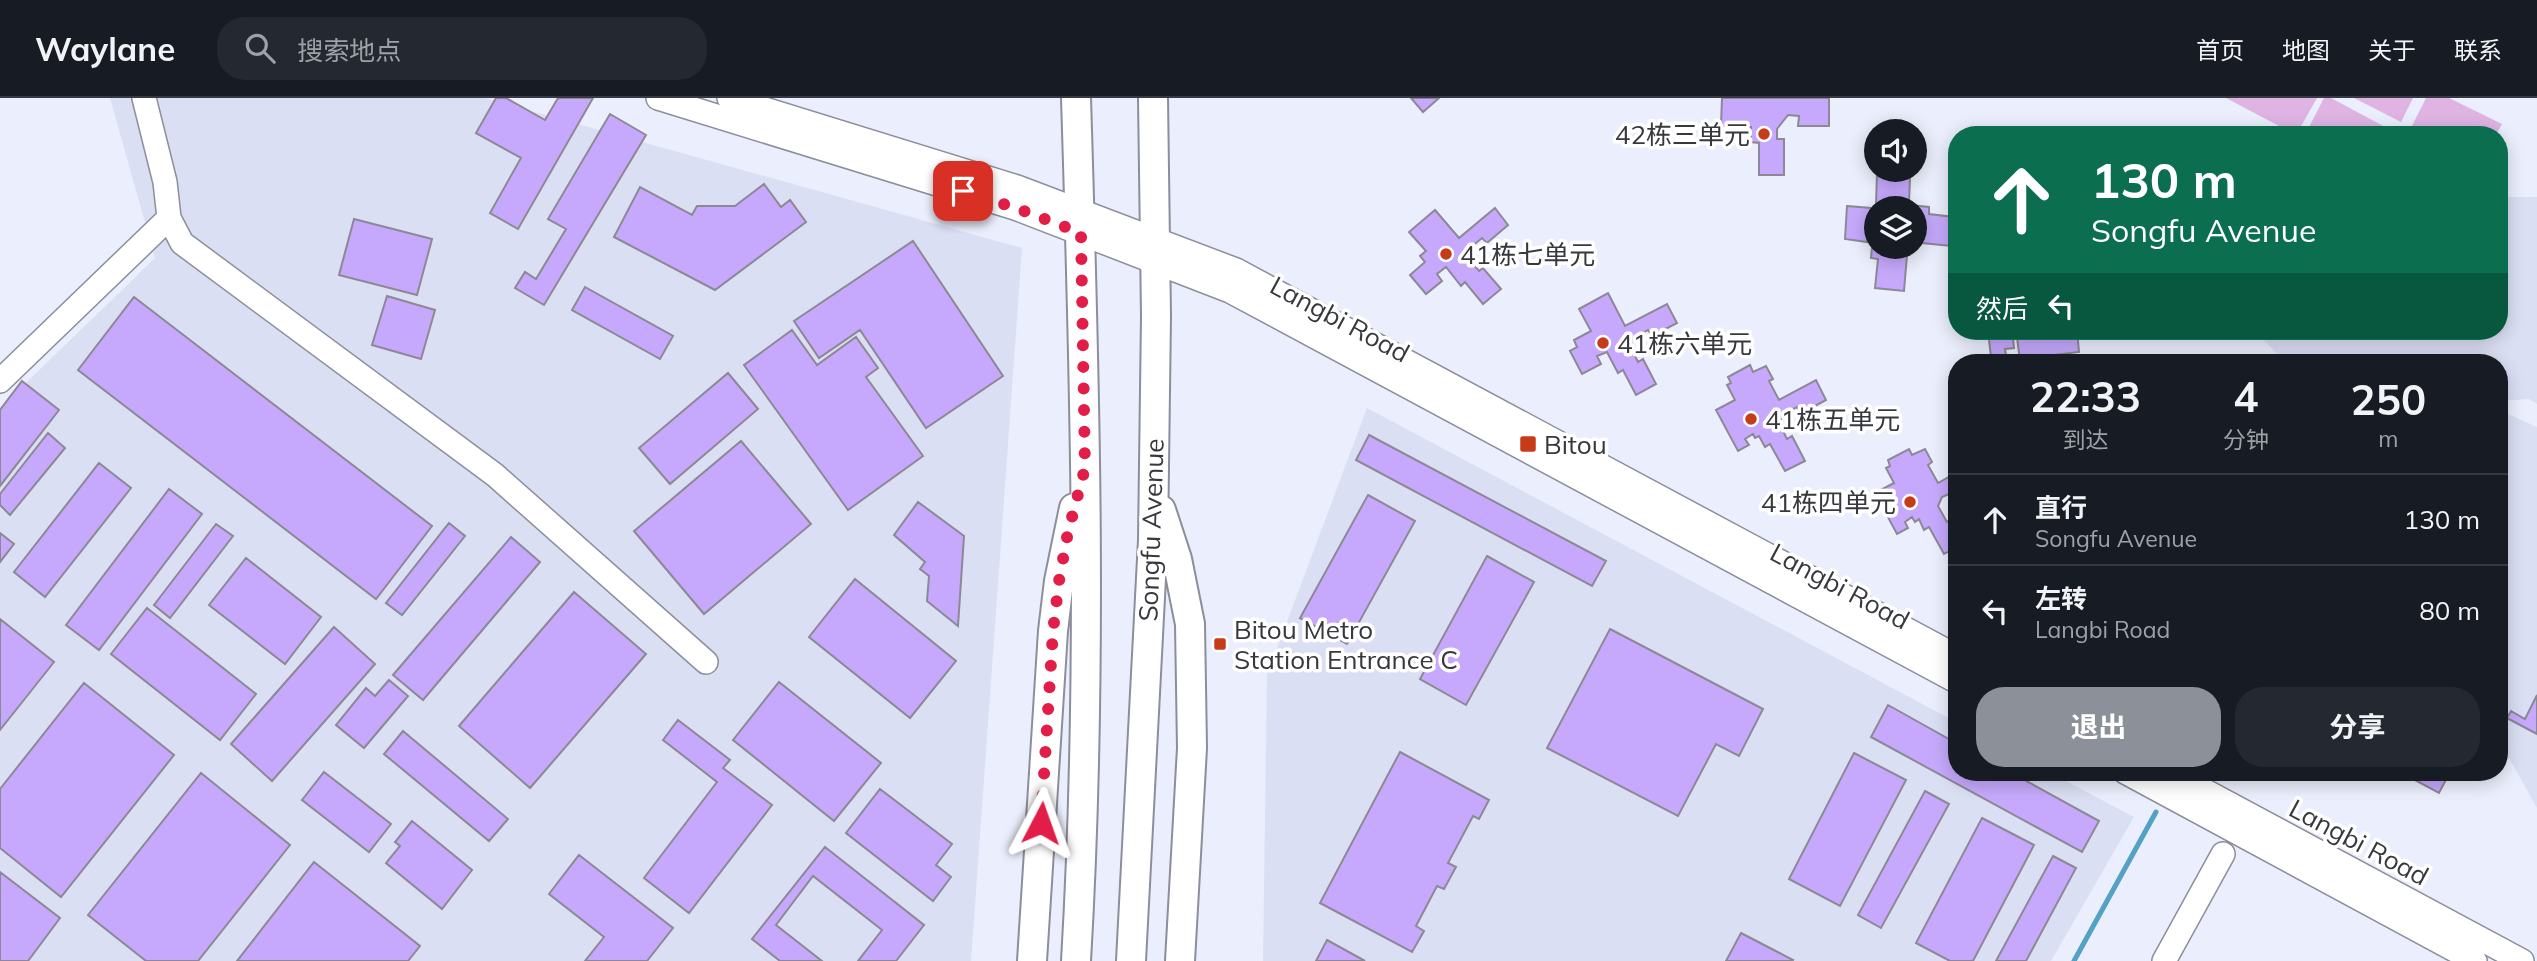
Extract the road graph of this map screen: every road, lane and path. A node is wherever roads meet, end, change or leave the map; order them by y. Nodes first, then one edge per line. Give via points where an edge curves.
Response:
1 (144, 98) edge
2 (659, 98) edge
3 (729, 98) edge
4 (1076, 98) edge
5 (1153, 98) edge
6 (169, 218) junction
7 (1080, 222) junction
8 (1155, 251) junction
9 (0, 381) edge
10 (1085, 468) junction
11 (1154, 488) junction
12 (1948, 652) edge
13 (706, 662) dead end
14 (1948, 677) edge
15 (2142, 781) edge
16 (2188, 781) edge
17 (2223, 854) dead end
18 (1031, 961) edge
19 (1076, 961) edge
20 (1131, 961) edge
21 (1180, 961) edge
22 (2164, 961) edge
23 (2475, 961) edge
24 (2522, 961) edge

1 - 6 street
2 - 7 street, Langbi Road via 1016,208
3 - 7 street, Langbi Road via 1004,183
4 - 7 main road
5 - 8 main road, Songfu Avenue
6 - 9 street
6 - 13 street via 182,243 495,475
7 - 8 street, Langbi Road
7 - 10 main road
8 - 11 main road, Songfu Avenue
8 - 12 street, Langbi Road via 1236,270
8 - 14 street, Langbi Road
10 - 18 main road via 1068,532 1053,631
10 - 19 main road via 1085,684
11 - 20 main road, Songfu Avenue
11 - 21 main road via 1177,559 1190,624 1192,748
15 - 23 street, Langbi Road
16 - 24 street, Langbi Road
17 - 22 street

